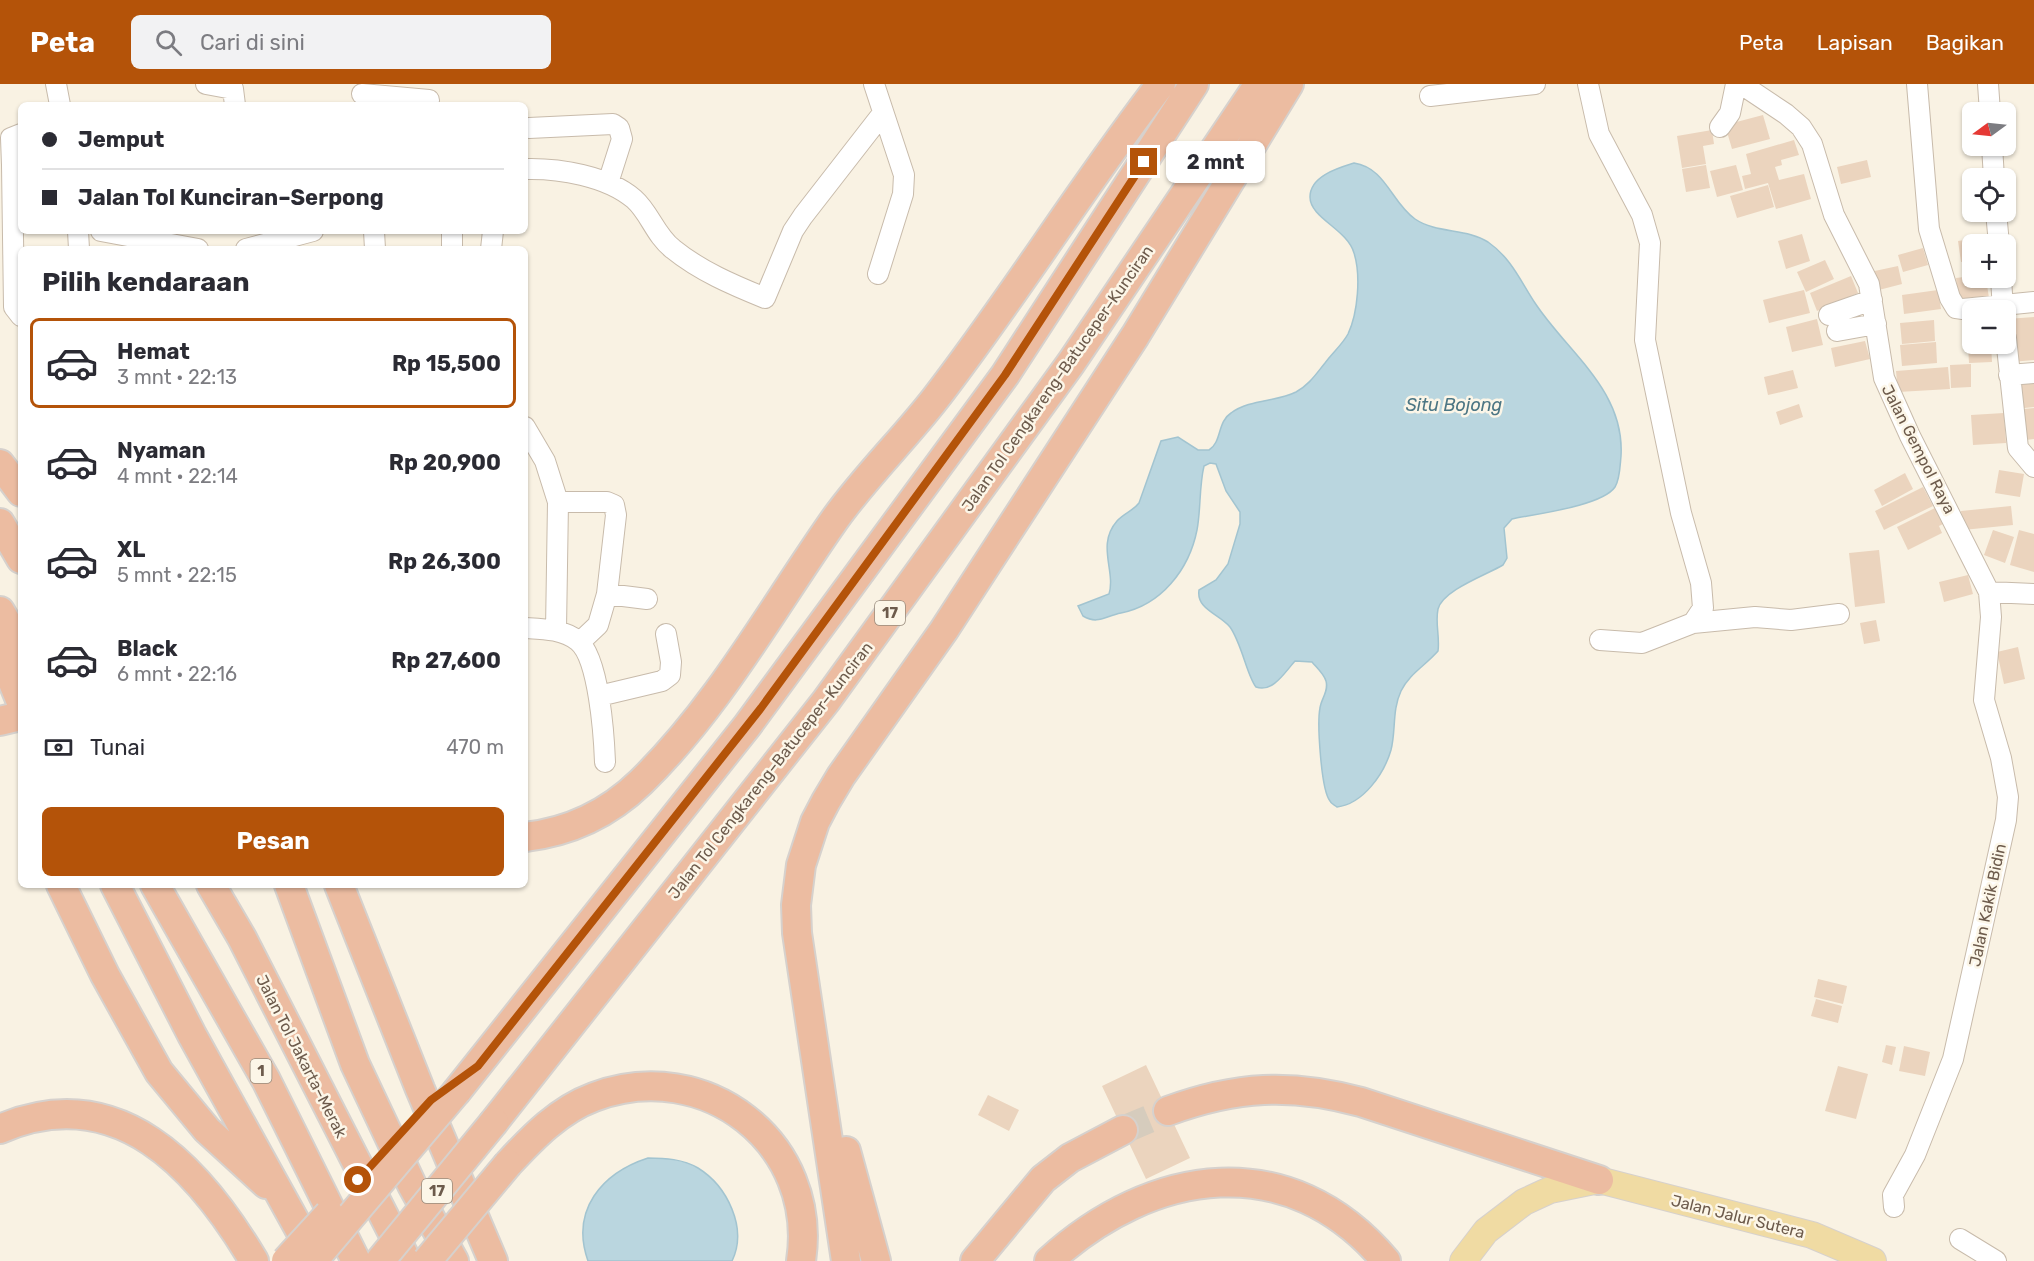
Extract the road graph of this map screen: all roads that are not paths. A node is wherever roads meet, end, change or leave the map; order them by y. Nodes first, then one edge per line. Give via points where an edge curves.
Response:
1 (56, 84) edge
2 (206, 84) edge
3 (874, 84) edge
4 (1161, 84) edge
5 (1194, 84) edge
6 (1259, 84) edge
7 (1289, 84) edge
8 (1535, 84) edge
9 (1588, 84) edge
10 (1917, 84) edge
11 (1988, 84) edge
12 (1749, 86) edge
13 (238, 93) edge
14 (362, 94) edge
15 (1430, 97) edge
16 (429, 100) dead end
17 (59, 102) edge
18 (1989, 102) edge
19 (884, 113) junction
20 (1720, 127) dead end
21 (529, 128) dead end
22 (18, 135) edge
23 (16, 165) edge
24 (528, 169) edge
25 (608, 183) junction
26 (117, 234) edge
27 (306, 234) edge
28 (282, 244) edge
29 (181, 246) edge
30 (878, 274) dead end
31 (1872, 300) junction
32 (2034, 302) edge
33 (2016, 305) edge
34 (1962, 309) edge
35 (18, 312) edge
36 (1876, 324) junction
37 (2007, 354) edge
38 (2034, 373) edge
39 (2009, 375) junction
40 (528, 432) edge
41 (2026, 447) edge
42 (0, 464) edge
43 (2034, 467) edge
44 (18, 488) edge
45 (558, 502) junction
46 (0, 523) edge
47 (18, 554) edge
48 (1989, 592) junction
49 (608, 594) junction
50 (2034, 594) edge
51 (647, 598) dead end
52 (0, 611) edge
53 (1839, 614) dead end
54 (1694, 624) junction
55 (528, 628) edge
56 (556, 630) junction
57 (666, 634) dead end
58 (1600, 640) dead end
59 (580, 642) junction
60 (18, 643) edge
61 (0, 651) edge
62 (18, 695) edge
63 (599, 696) junction
64 (18, 717) edge
65 (0, 721) edge
66 (605, 762) dead end
67 (528, 836) edge
68 (62, 888) edge
69 (117, 888) edge
70 (157, 888) edge
71 (213, 888) edge
72 (290, 888) edge
73 (340, 888) edge
74 (810, 1019) junction
75 (444, 1096) junction
76 (1168, 1111) tunnel mouth
77 (0, 1129) edge
78 (1123, 1130) tunnel mouth
79 (1599, 1180) junction
80 (281, 1197) junction
81 (1894, 1206) dead end
82 (1960, 1239) dead end
83 (254, 1261) edge
84 (286, 1261) edge
85 (315, 1261) edge
86 (356, 1261) edge
87 (380, 1261) edge
88 (407, 1261) edge
89 (427, 1261) edge
90 (454, 1261) edge
91 (493, 1261) edge
92 (801, 1261) edge
93 (846, 1261) edge
94 (876, 1261) edge
95 (975, 1261) edge
96 (1049, 1261) edge
97 (1386, 1261) edge
98 (1463, 1261) edge
99 (1873, 1261) edge
100 (1996, 1261) edge

1 - 17 street
2 - 13 street
3 - 19 street
4 - 67 highway via 935,398 836,517 700,717 640,783 616,802 566,829
5 - 75 highway via 1005,375 747,726 478,1066
6 - 87 highway, Jalan Tol Cengkareng–Batuceper–Kunciran / 17, bridge via 1071,363 826,701
7 - 74 highway via 1135,336 944,630 841,776 815,822 803,856 796,905
8 - 15 street
9 - 54 street via 1599,134 1642,215 1650,243 1645,340 1681,513 1701,583 1703,608
10 - 34 street via 1929,229 1950,298 1956,308
11 - 18 street
12 - 20 street
12 - 31 street, Jalan Gempol Raya via 1801,127 1812,144 1834,215 1869,284
14 - 16 street
19 - 25 street via 793,231 765,298 720,279 673,249 633,198
19 - 30 street via 904,175 903,194
21 - 25 street via 612,124 619,128 622,140
22 - 23 street via 11,138
23 - 35 street via 14,307
24 - 25 street via 558,171
26 - 29 street
27 - 28 street
31 - 36 street, Jalan Gempol Raya
31 - 36 street via 1833,323
32 - 33 street
36 - 48 street, Jalan Gempol Raya via 1884,378
37 - 39 street
38 - 39 street
39 - 41 street
40 - 45 street via 545,462
41 - 43 street
42 - 44 highway
45 - 49 street via 614,505
45 - 56 street
46 - 47 highway
48 - 50 street
48 - 81 street, Jalan Kakik Bidin via 1991,617 1984,700 2001,758 2008,809 1953,1059 1915,1155 1893,1195
49 - 51 street
49 - 59 street via 598,625
52 - 60 highway
53 - 54 street via 1791,620 1755,616
54 - 58 street via 1642,643
55 - 56 street
56 - 59 street
57 - 63 street via 670,675 662,681
59 - 63 street
61 - 62 highway
63 - 66 street
64 - 65 highway
68 - 80 highway via 109,984 159,1072 207,1130
69 - 80 highway
70 - 86 highway, 1 via 266,1080
71 - 88 highway, Jalan Tol Jakarta–Merak
72 - 90 highway via 355,1064 412,1185
73 - 91 highway
74 - 93 highway
74 - 94 highway
75 - 84 highway, bridge
75 - 85 highway, bridge
76 - 79 highway via 1235,1092 1321,1092
77 - 83 highway via 38,1116 78,1114 131,1128 163,1148 197,1182
78 - 95 highway via 1070,1158 1043,1179
79 - 98 main road via 1550,1190 1524,1202 1486,1231
79 - 99 main road, Jalan Jalur Sutera via 1812,1235
80 - 85 highway
82 - 100 street
89 - 92 highway, bridge via 508,1164 552,1121 594,1097 648,1086 702,1095 725,1105 751,1123 777,1150 789,1171 802,1211
96 - 97 highway via 1094,1226 1143,1201 1187,1185 1226,1181 1267,1187 1325,1209 1354,1228

